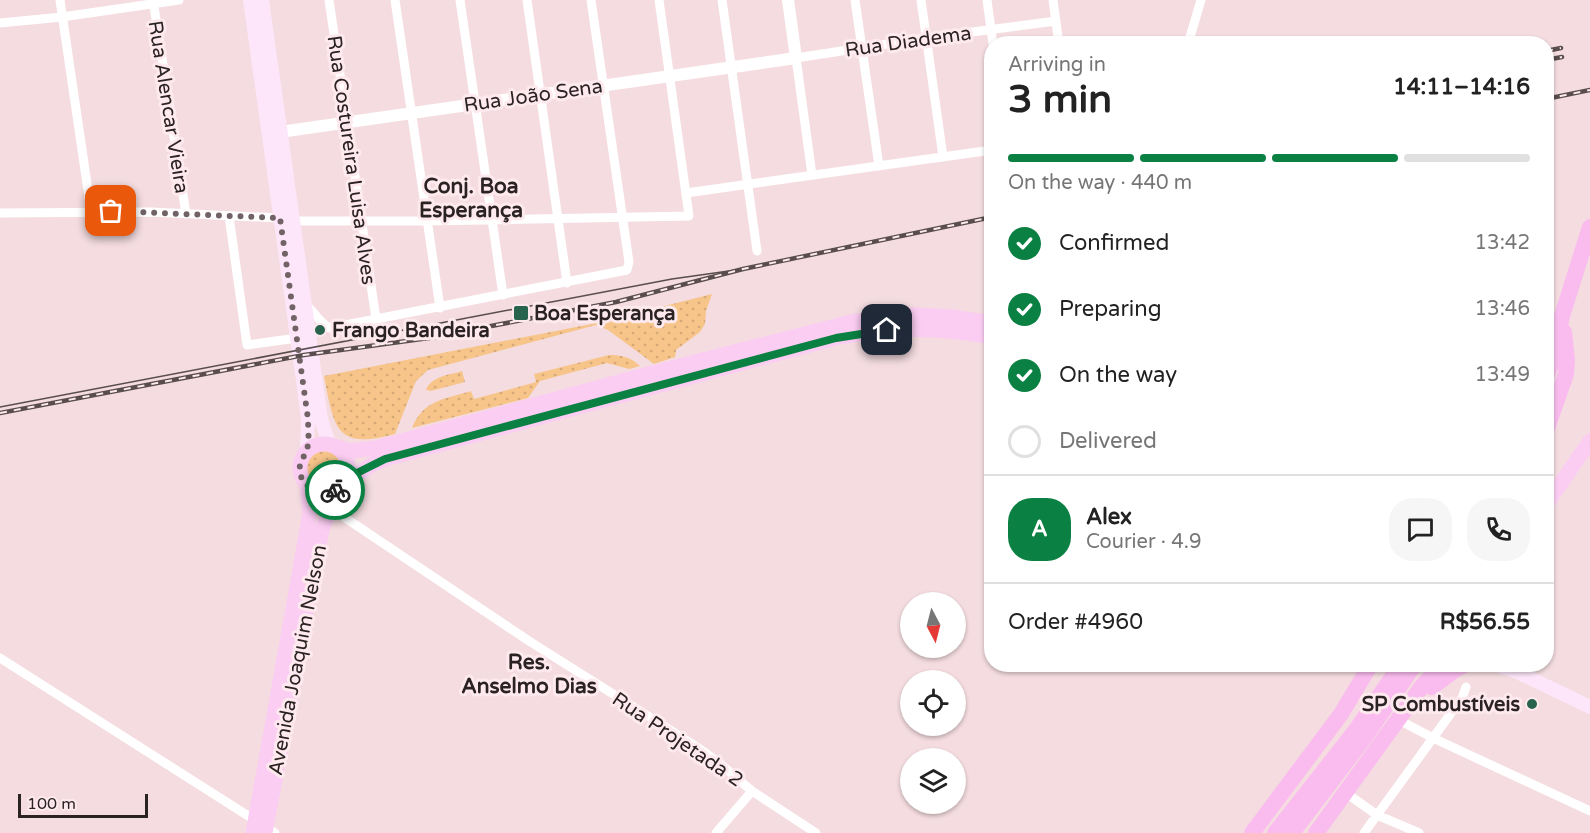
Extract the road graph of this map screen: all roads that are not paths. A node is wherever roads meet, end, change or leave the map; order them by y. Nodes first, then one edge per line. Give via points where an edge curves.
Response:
1 (60, 0) edge
2 (179, 0) edge
3 (249, 0) edge
4 (262, 0) edge
5 (329, 0) edge
6 (394, 0) edge
7 (460, 0) edge
8 (526, 0) edge
9 (591, 0) edge
10 (659, 0) edge
11 (722, 0) edge
12 (788, 0) edge
13 (855, 0) edge
14 (921, 0) edge
15 (987, 0) edge
16 (1053, 0) edge
17 (1201, 0) edge
18 (153, 2) edge
19 (62, 17) junction
20 (1056, 21) junction
21 (0, 23) edge
22 (991, 29) junction
23 (992, 36) edge
24 (1058, 36) edge
25 (1190, 36) edge
26 (926, 38) junction
27 (861, 48) junction
28 (796, 58) junction
29 (731, 67) junction
30 (669, 75) junction
31 (603, 85) junction
32 (540, 94) junction
33 (475, 103) junction
34 (410, 112) junction
35 (346, 122) junction
36 (275, 133) junction
37 (984, 151) edge
38 (943, 157) junction
39 (879, 166) junction
40 (812, 175) junction
41 (748, 184) junction
42 (686, 193) junction
43 (91, 211) junction
44 (0, 213) edge
45 (186, 214) junction
46 (229, 216) junction
47 (623, 218) junction
48 (558, 219) junction
49 (286, 220) junction
50 (360, 220) junction
51 (492, 220) junction
52 (426, 221) junction
53 (1590, 227) edge
54 (757, 251) dead end
55 (567, 283) junction
56 (503, 296) junction
57 (305, 304) junction
58 (440, 308) junction
59 (1562, 316) junction
60 (376, 319) junction
61 (984, 322) edge
62 (1554, 324) edge
63 (1554, 330) edge
64 (984, 336) edge
65 (299, 339) junction
66 (1554, 351) edge
67 (309, 379) junction
68 (1554, 408) edge
69 (1590, 441) edge
70 (333, 446) junction
71 (307, 451) junction
72 (307, 486) junction
73 (341, 486) junction
74 (1554, 493) edge
75 (329, 507) junction
76 (0, 658) edge
77 (1366, 672) edge
78 (1398, 672) edge
79 (1408, 672) edge
80 (1438, 672) edge
81 (1452, 672) edge
82 (1527, 672) edge
83 (1530, 672) edge
84 (1466, 687) dead end
85 (1390, 693) junction
86 (1590, 697) edge
87 (1590, 707) edge
88 (1400, 718) junction
89 (1433, 738) junction
90 (752, 791) junction
91 (1346, 793) junction
92 (1307, 803) junction
93 (1590, 811) edge
94 (1377, 815) junction
95 (263, 829) edge
96 (716, 833) edge
97 (816, 833) edge
98 (1252, 833) edge
99 (1275, 833) edge
100 (1292, 833) edge
101 (1316, 833) edge
102 (1364, 833) edge
103 (1419, 833) edge

1 - 19 street
2 - 18 street
3 - 36 main road
4 - 36 main road
5 - 35 street, Rua Costureira Luisa Alves
6 - 34 street
7 - 33 street
8 - 32 street
9 - 31 street
10 - 30 street
11 - 29 street
12 - 28 street
13 - 27 street
14 - 26 street
15 - 22 street
16 - 20 street
17 - 25 street
18 - 19 street
18 - 45 street, Rua Alencar Vieira
19 - 21 street
19 - 43 street
20 - 22 street, Rua Diadema
20 - 24 street
22 - 23 street
22 - 26 street, Rua Diadema
26 - 27 street, Rua Diadema
26 - 38 street
27 - 28 street, Rua Diadema
27 - 39 street
28 - 29 street, Rua João Sena
28 - 40 street
29 - 30 street, Rua João Sena
29 - 41 street
30 - 31 street, Rua João Sena
30 - 42 street
31 - 32 street, Rua João Sena
31 - 47 street
32 - 33 street, Rua João Sena
32 - 48 street
33 - 34 street, Rua João Sena
33 - 51 street
34 - 35 street, Rua João Sena
34 - 52 street
35 - 36 street, Rua João Sena
35 - 50 street, Rua Costureira Luisa Alves
36 - 49 main road
37 - 38 street
38 - 39 street
39 - 40 street
40 - 41 street
41 - 42 street
41 - 54 street
42 - 47 street via 689,216
43 - 44 street
43 - 45 street
45 - 46 street
46 - 49 street
46 - 65 street via 247,345
47 - 48 street
47 - 55 street via 627,270
48 - 51 street
48 - 55 street
49 - 50 street
49 - 57 main road
49 - 65 main road
50 - 52 street
50 - 60 street, Rua Costureira Luisa Alves
51 - 52 street
51 - 56 street
52 - 58 street
53 - 59 highway
55 - 56 street
56 - 58 street
57 - 60 street via 330,328
57 - 65 main road
58 - 60 street
59 - 62 highway
59 - 63 highway
59 - 66 highway
59 - 68 highway via 1566,374
61 - 70 main road via 918,315 851,322 376,448 351,451
64 - 73 main road via 902,328 836,338 385,459
65 - 67 main road
67 - 70 main road
67 - 71 main road
69 - 74 main road
70 - 71 main road via 313,446
70 - 73 main road via 344,453 349,468
71 - 72 main road via 300,465
72 - 73 main road via 322,493
72 - 95 main road, Avenida Joaquim Nelson via 310,513
73 - 75 main road, Avenida Joaquim Nelson
75 - 90 street, Rua Projetada 2 via 519,635 697,747
75 - 95 main road, Avenida Joaquim Nelson
76 - 95 street
77 - 98 highway via 1341,714
78 - 85 highway
79 - 85 highway
80 - 88 highway via 1423,685
81 - 88 highway
82 - 87 main road
83 - 86 main road
84 - 89 street
85 - 92 highway
88 - 89 street
88 - 91 highway
89 - 93 street
89 - 94 street
90 - 96 street
90 - 97 street, Rua Projetada 2
91 - 94 street
91 - 101 highway
92 - 99 highway
92 - 100 highway
94 - 102 street
94 - 103 street

